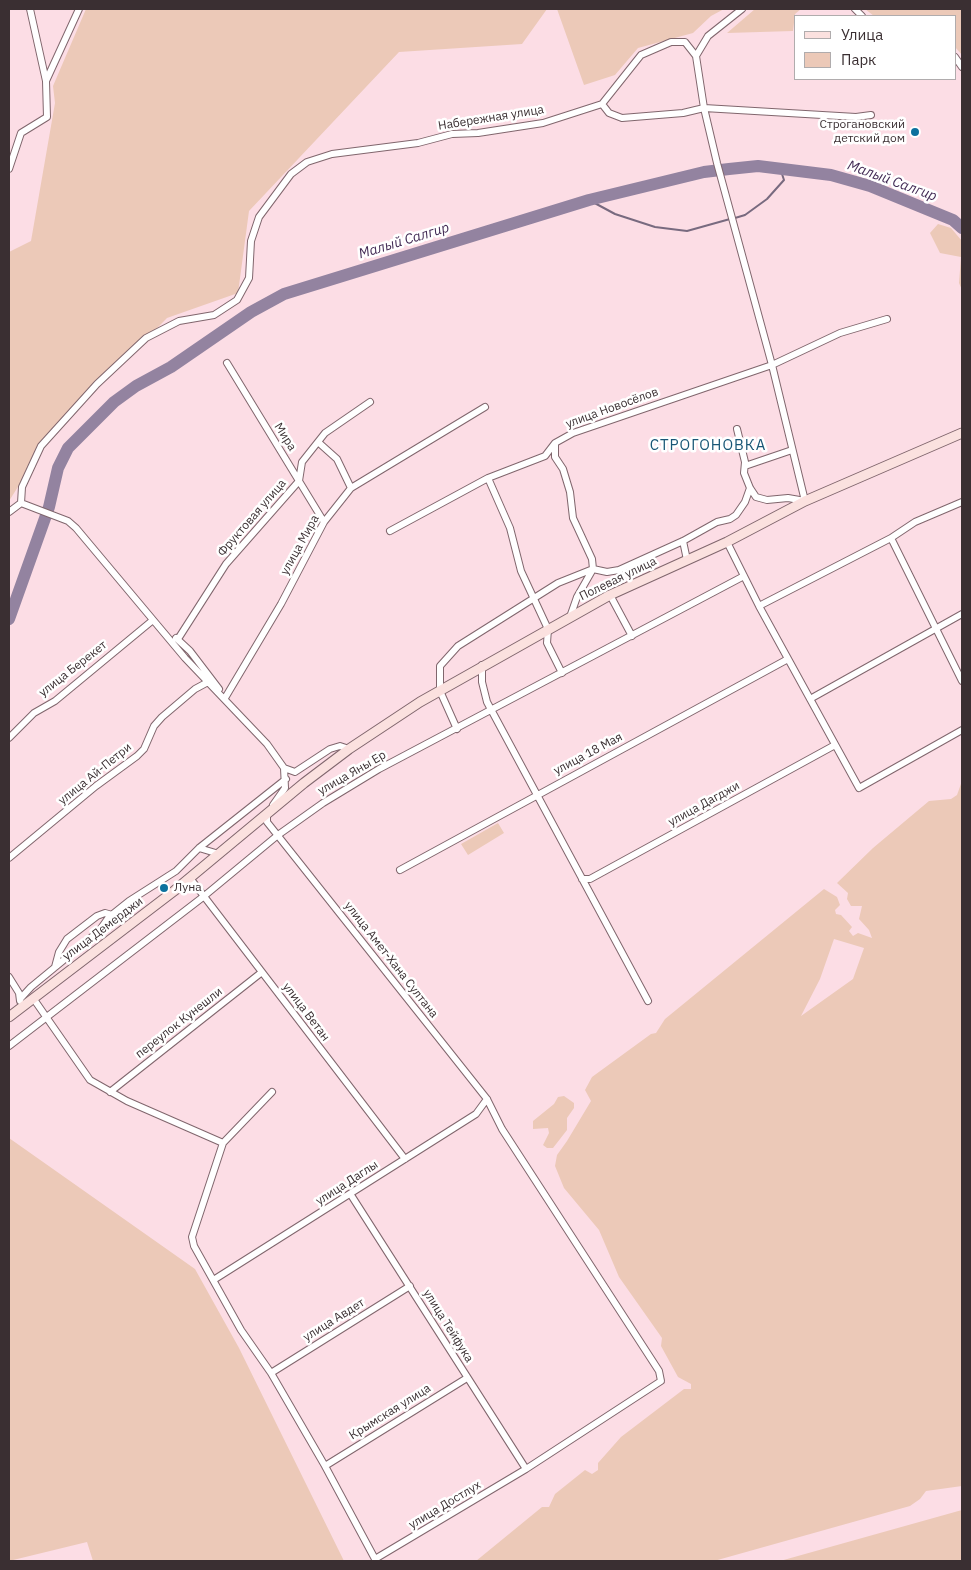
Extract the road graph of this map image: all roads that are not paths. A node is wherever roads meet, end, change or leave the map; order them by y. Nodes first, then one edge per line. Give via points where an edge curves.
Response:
1 (30, 9) edge
2 (79, 9) edge
3 (742, 9) edge
4 (696, 56) junction
5 (46, 81) junction
6 (602, 104) junction
7 (704, 108) junction
8 (871, 115) dead end
9 (9, 169) edge
10 (887, 319) dead end
11 (227, 364) dead end
12 (772, 365) junction
13 (370, 402) dead end
14 (485, 407) dead end
15 (737, 429) dead end
16 (962, 433) edge
17 (318, 442) junction
18 (555, 443) junction
19 (792, 450) junction
20 (545, 456) junction
21 (555, 457) junction
22 (745, 466) junction
23 (488, 478) junction
24 (299, 481) junction
25 (351, 488) junction
26 (750, 488) junction
27 (805, 501) junction
28 (962, 502) edge
29 (21, 503) junction
30 (9, 512) edge
31 (324, 522) junction
32 (390, 531) dead end
33 (891, 538) junction
34 (683, 541) junction
35 (727, 542) junction
36 (687, 560) junction
37 (593, 569) junction
38 (744, 576) junction
39 (610, 596) junction
40 (534, 599) junction
41 (759, 606) junction
42 (962, 614) edge
43 (570, 617) junction
44 (153, 620) junction
45 (937, 627) junction
46 (548, 629) junction
47 (165, 633) junction
48 (632, 636) junction
49 (178, 639) junction
50 (788, 659) junction
51 (482, 665) junction
52 (562, 673) junction
53 (962, 681) edge
54 (208, 682) junction
55 (440, 691) junction
56 (225, 698) junction
57 (810, 699) junction
58 (493, 710) junction
59 (457, 729) junction
60 (962, 730) edge
61 (9, 738) edge
62 (835, 745) junction
63 (349, 749) junction
64 (284, 768) junction
65 (295, 772) junction
66 (286, 780) junction
67 (304, 783) joint
68 (536, 795) junction
69 (266, 815) junction
70 (278, 835) junction
71 (199, 848) junction
72 (219, 854) junction
73 (9, 858) edge
74 (400, 870) dead end
75 (190, 878) junction
76 (582, 879) junction
77 (203, 896) junction
78 (112, 915) junction
79 (55, 966) junction
80 (262, 972) junction
81 (9, 977) edge
82 (33, 998) junction
83 (20, 999) junction
84 (648, 1001) dead end
85 (19, 1009) junction
86 (9, 1017) edge
87 (45, 1017) junction
88 (9, 1046) edge
89 (110, 1092) junction
90 (272, 1092) dead end
91 (486, 1099) junction
92 (223, 1143) junction
93 (404, 1159) junction
94 (351, 1195) junction
95 (215, 1280) junction
96 (410, 1286) junction
97 (271, 1373) junction
98 (467, 1378) junction
99 (325, 1466) junction
100 (526, 1469) junction

1 - 5 street
2 - 5 street
3 - 4 street via 708,36
4 - 6 street via 685,42 671,42 641,55
4 - 7 street
5 - 9 street via 47,117 21,133
6 - 7 street via 609,113 622,118
6 - 29 street, Набережная улица via 543,123 452,134 418,143 346,152 308,162 292,174 259,216 251,241 249,278 237,300 214,314 179,321 146,338 41,446 22,487
7 - 8 street via 856,117
7 - 12 street
10 - 12 street, улица Новосёлов via 840,333
11 - 24 street, Мира
12 - 18 street, улица Новосёлов via 573,433
12 - 19 street
13 - 17 street, Фруктовая улица via 325,433
14 - 25 street, улица Мира
15 - 22 street
16 - 27 main road, Полевая улица
17 - 24 street, Фруктовая улица via 302,462
17 - 25 street via 337,459
18 - 20 street, улица Новосёлов
18 - 21 street
19 - 22 street
19 - 27 street
20 - 21 street
20 - 23 street
21 - 37 street via 563,469 573,518 592,559
22 - 26 street via 744,473
23 - 32 street
23 - 40 street via 510,528 521,571
24 - 31 street, Мира
24 - 49 street, Фруктовая улица via 226,564
25 - 31 street, улица Мира
26 - 27 street via 756,497 766,500 788,498
26 - 34 street via 736,515
27 - 35 main road, Полевая улица
28 - 33 street via 915,522
29 - 30 street
29 - 44 street via 68,521 76,528
31 - 56 street, улица Мира via 281,604
33 - 41 street
33 - 45 street
34 - 36 street
34 - 37 street via 619,570
35 - 36 main road, Полевая улица
35 - 38 street
36 - 39 main road, Полевая улица
37 - 40 street via 558,583
37 - 43 street
38 - 41 street
38 - 48 street, улица Яны Ер
39 - 43 main road, Полевая улица
39 - 48 street
40 - 46 street
40 - 55 street via 458,646 440,666
41 - 50 street
42 - 45 street
43 - 46 main road, Полевая улица
44 - 47 street
44 - 61 street, улица Берекет via 55,700 34,713
45 - 53 street
45 - 57 street
46 - 51 main road, Полевая улица
46 - 52 street via 547,643
47 - 49 street
47 - 54 street
48 - 52 street, улица Яны Ер
49 - 56 street
50 - 57 street
50 - 68 street, улица 18 Мая
51 - 55 main road, Полевая улица
51 - 58 street via 484,692
52 - 58 street, улица Яны Ер
54 - 56 street
54 - 73 street, улица Ай-Петри via 162,717 137,756
55 - 59 street
55 - 63 main road, Полевая улица
56 - 64 street
57 - 62 street
58 - 59 street, улица Яны Ер
58 - 68 street
59 - 70 street, улица Яны Ер via 379,768 315,807
60 - 62 street via 859,788
62 - 76 street, улица Дагджи via 590,878
63 - 65 street via 340,746 330,749
63 - 67 main road, Полевая улица
64 - 65 street
64 - 66 street
65 - 66 street
66 - 69 street via 285,788
66 - 71 street
67 - 69 main road, улица Демерджи
68 - 74 street, улица 18 Мая
68 - 76 street
69 - 70 street, улица Амет-Хана Султана via 267,822
69 - 72 main road, улица Демерджи
70 - 77 street, улица Яны Ер
70 - 91 street, улица Амет-Хана Султана
71 - 72 street
71 - 78 street via 176,871
72 - 75 main road, улица Демерджи
75 - 77 street, улица Ветан
75 - 82 main road, улица Демерджи
76 - 84 street
77 - 80 street, улица Ветан
77 - 87 street, улица Яны Ер
78 - 79 street via 99,931
78 - 79 street via 97,916 67,940
79 - 83 street
80 - 89 street, переулок Кунешли
80 - 93 street, улица Ветан
81 - 83 street
82 - 85 main road, улица Демерджи
82 - 87 street
83 - 85 street
85 - 86 main road, улица Демерджи
87 - 88 street, улица Яны Ер
87 - 89 street via 90,1080
89 - 92 street
90 - 92 street
91 - 93 street, улица Даглы via 476,1114
91 - 100 street, улица Амет-Хана Султана via 661,1378 656,1386
92 - 95 street via 192,1237
93 - 94 street, улица Даглы
94 - 95 street, улица Даглы
94 - 96 street, улица Тейфука
95 - 97 street via 241,1330
96 - 97 street, улица Авдет
96 - 98 street, улица Тейфука
97 - 99 street
98 - 99 street, Крымская улица
98 - 100 street, улица Тейфука
99 - 100 street, улица Достлух via 375,1560

